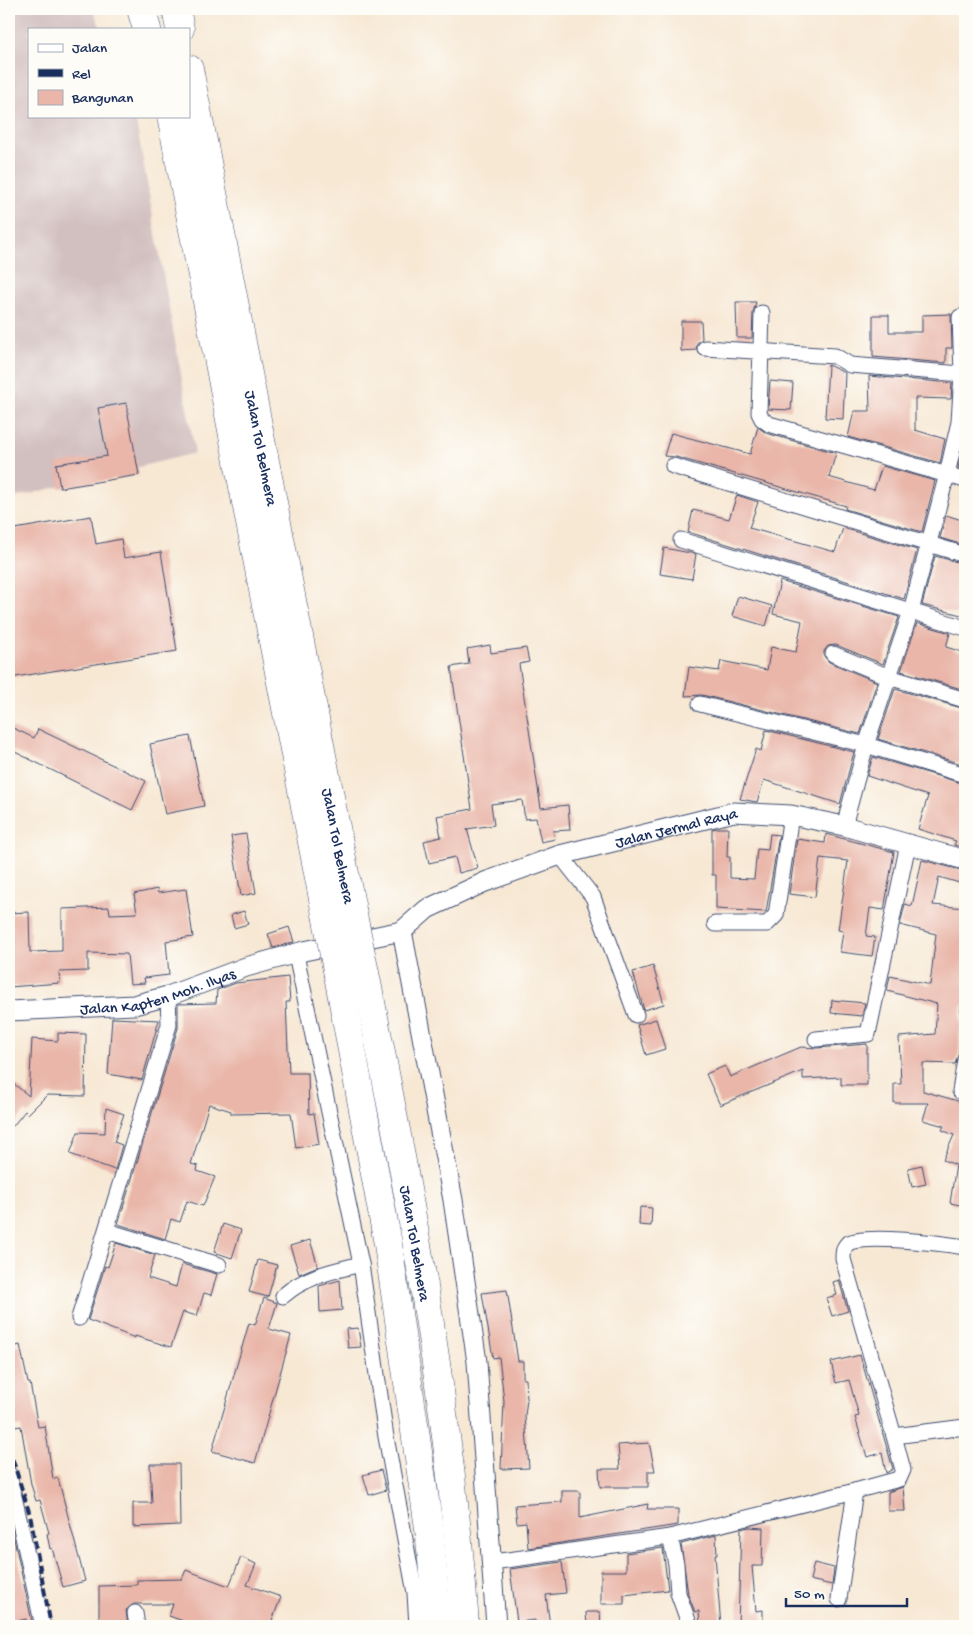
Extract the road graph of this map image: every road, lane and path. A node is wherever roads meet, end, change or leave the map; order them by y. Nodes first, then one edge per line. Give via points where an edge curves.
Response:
1 (141, 9) edge
2 (176, 9) edge
3 (147, 28) edge
4 (180, 28) edge
5 (190, 74) edge
6 (171, 118) edge
7 (762, 313) dead end
8 (960, 317) dead end
9 (705, 348) dead end
10 (762, 351) junction
11 (962, 374) junction
12 (673, 466) dead end
13 (947, 474) junction
14 (965, 480) edge
15 (681, 540) dead end
16 (930, 544) junction
17 (965, 554) edge
18 (911, 611) junction
19 (965, 628) edge
20 (833, 654) dead end
21 (889, 677) junction
22 (965, 700) edge
23 (700, 704) dead end
24 (866, 745) junction
25 (965, 775) edge
26 (791, 815) junction
27 (844, 826) junction
28 (908, 844) junction
29 (560, 855) junction
30 (965, 860) edge
31 (715, 924) dead end
32 (402, 931) junction
33 (300, 953) junction
34 (168, 996) junction
35 (9, 1012) edge
36 (636, 1015) dead end
37 (816, 1039) dead end
38 (965, 1060) edge
39 (960, 1091) dead end
40 (107, 1231) junction
41 (965, 1247) edge
42 (361, 1264) junction
43 (219, 1265) dead end
44 (283, 1296) dead end
45 (79, 1318) dead end
46 (965, 1427) edge
47 (894, 1436) junction
48 (9, 1474) edge
49 (855, 1492) junction
50 (670, 1537) junction
51 (493, 1562) junction
52 (839, 1599) dead end
53 (44, 1626) edge
54 (417, 1626) edge
55 (438, 1626) edge
56 (465, 1626) edge
57 (496, 1626) edge
58 (690, 1626) edge

1 - 3 highway
2 - 4 highway
5 - 56 highway, Jalan Tol Belmera, bridge via 424,1280 459,1532
6 - 55 highway, Jalan Tol Belmera, bridge via 388,1244 429,1528
7 - 10 street
8 - 11 street
9 - 10 street
10 - 11 street via 835,356 850,365
10 - 13 street via 759,413 769,424
11 - 13 street via 959,422
12 - 16 street
13 - 14 street
13 - 16 street
15 - 18 street
16 - 17 street
16 - 18 street
18 - 19 street
18 - 21 street
20 - 21 street
21 - 22 street
21 - 24 street
23 - 24 street
24 - 25 street
24 - 27 street
26 - 27 street, Jalan Jermal Raya
26 - 29 street, Jalan Jermal Raya via 734,812
26 - 31 street via 773,921 767,924
27 - 28 street, Jalan Jermal Raya
28 - 30 street, Jalan Jermal Raya
28 - 37 street via 868,1034
29 - 32 street, Jalan Jermal Raya via 485,882 427,909
29 - 36 street via 593,897
32 - 33 street, Jalan Kapten Moh. Ilyas
32 - 51 street via 456,1219 477,1362
33 - 34 street, Jalan Kapten Moh. Ilyas via 246,967
33 - 42 street
34 - 35 street, Jalan Kapten Moh. Ilyas via 134,1005
34 - 40 street via 169,1025
38 - 39 street
40 - 43 street
40 - 45 street
41 - 47 street via 937,1242 880,1240 855,1241 844,1249
42 - 44 street via 314,1276
42 - 54 street via 386,1437 415,1593
46 - 47 street
47 - 49 street via 903,1470 899,1479
48 - 53 street
49 - 50 street
49 - 52 street
50 - 51 street
50 - 58 street via 678,1593
51 - 57 street

